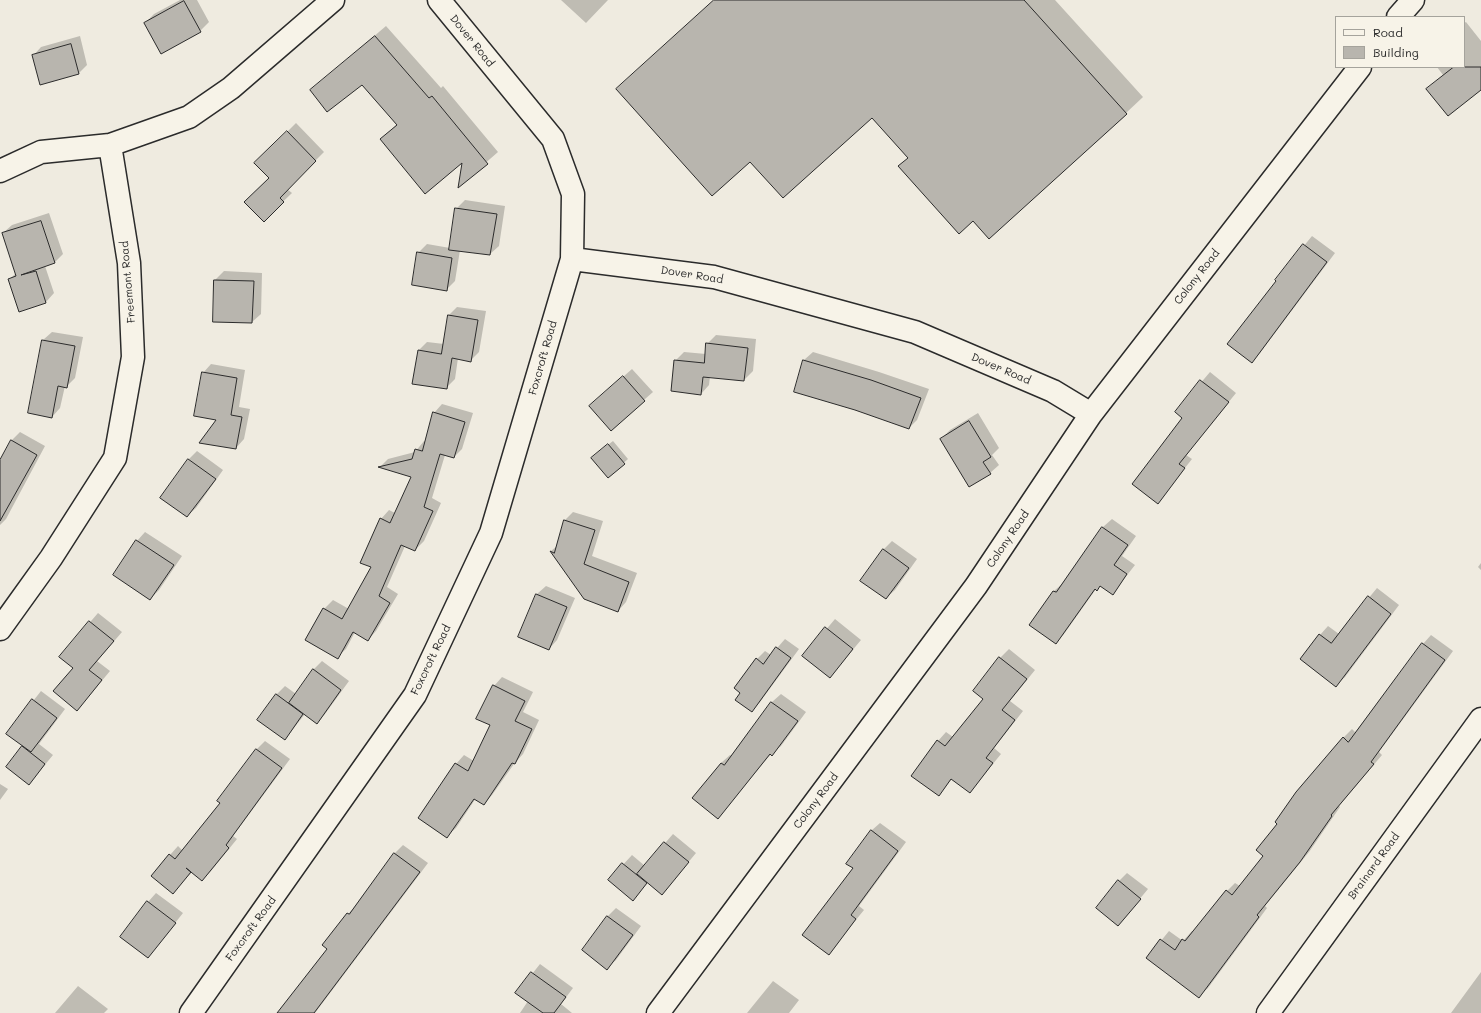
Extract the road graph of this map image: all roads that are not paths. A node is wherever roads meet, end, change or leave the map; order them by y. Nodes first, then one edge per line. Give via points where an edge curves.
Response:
1 (333, 0) edge
2 (439, 0) edge
3 (1414, 0) edge
4 (1399, 16) edge
5 (1359, 68) edge
6 (110, 145) junction
7 (0, 171) edge
8 (572, 259) junction
9 (1091, 414) junction
10 (0, 629) edge
11 (1481, 719) edge
12 (192, 1013) edge
13 (658, 1013) edge
14 (1268, 1013) edge

1 - 6 street via 231,88 189,117
2 - 8 street, Dover Road via 553,139 573,194
3 - 4 street
5 - 9 street, Colony Road
6 - 7 street via 41,152
6 - 10 street, Freemont Road via 129,263 133,357 115,458 51,558
8 - 9 street, Dover Road via 714,277 915,332 1053,391
8 - 12 street, Foxcroft Road via 491,533 415,695
9 - 13 street, Colony Road via 976,586
11 - 14 street, Brainard Road

